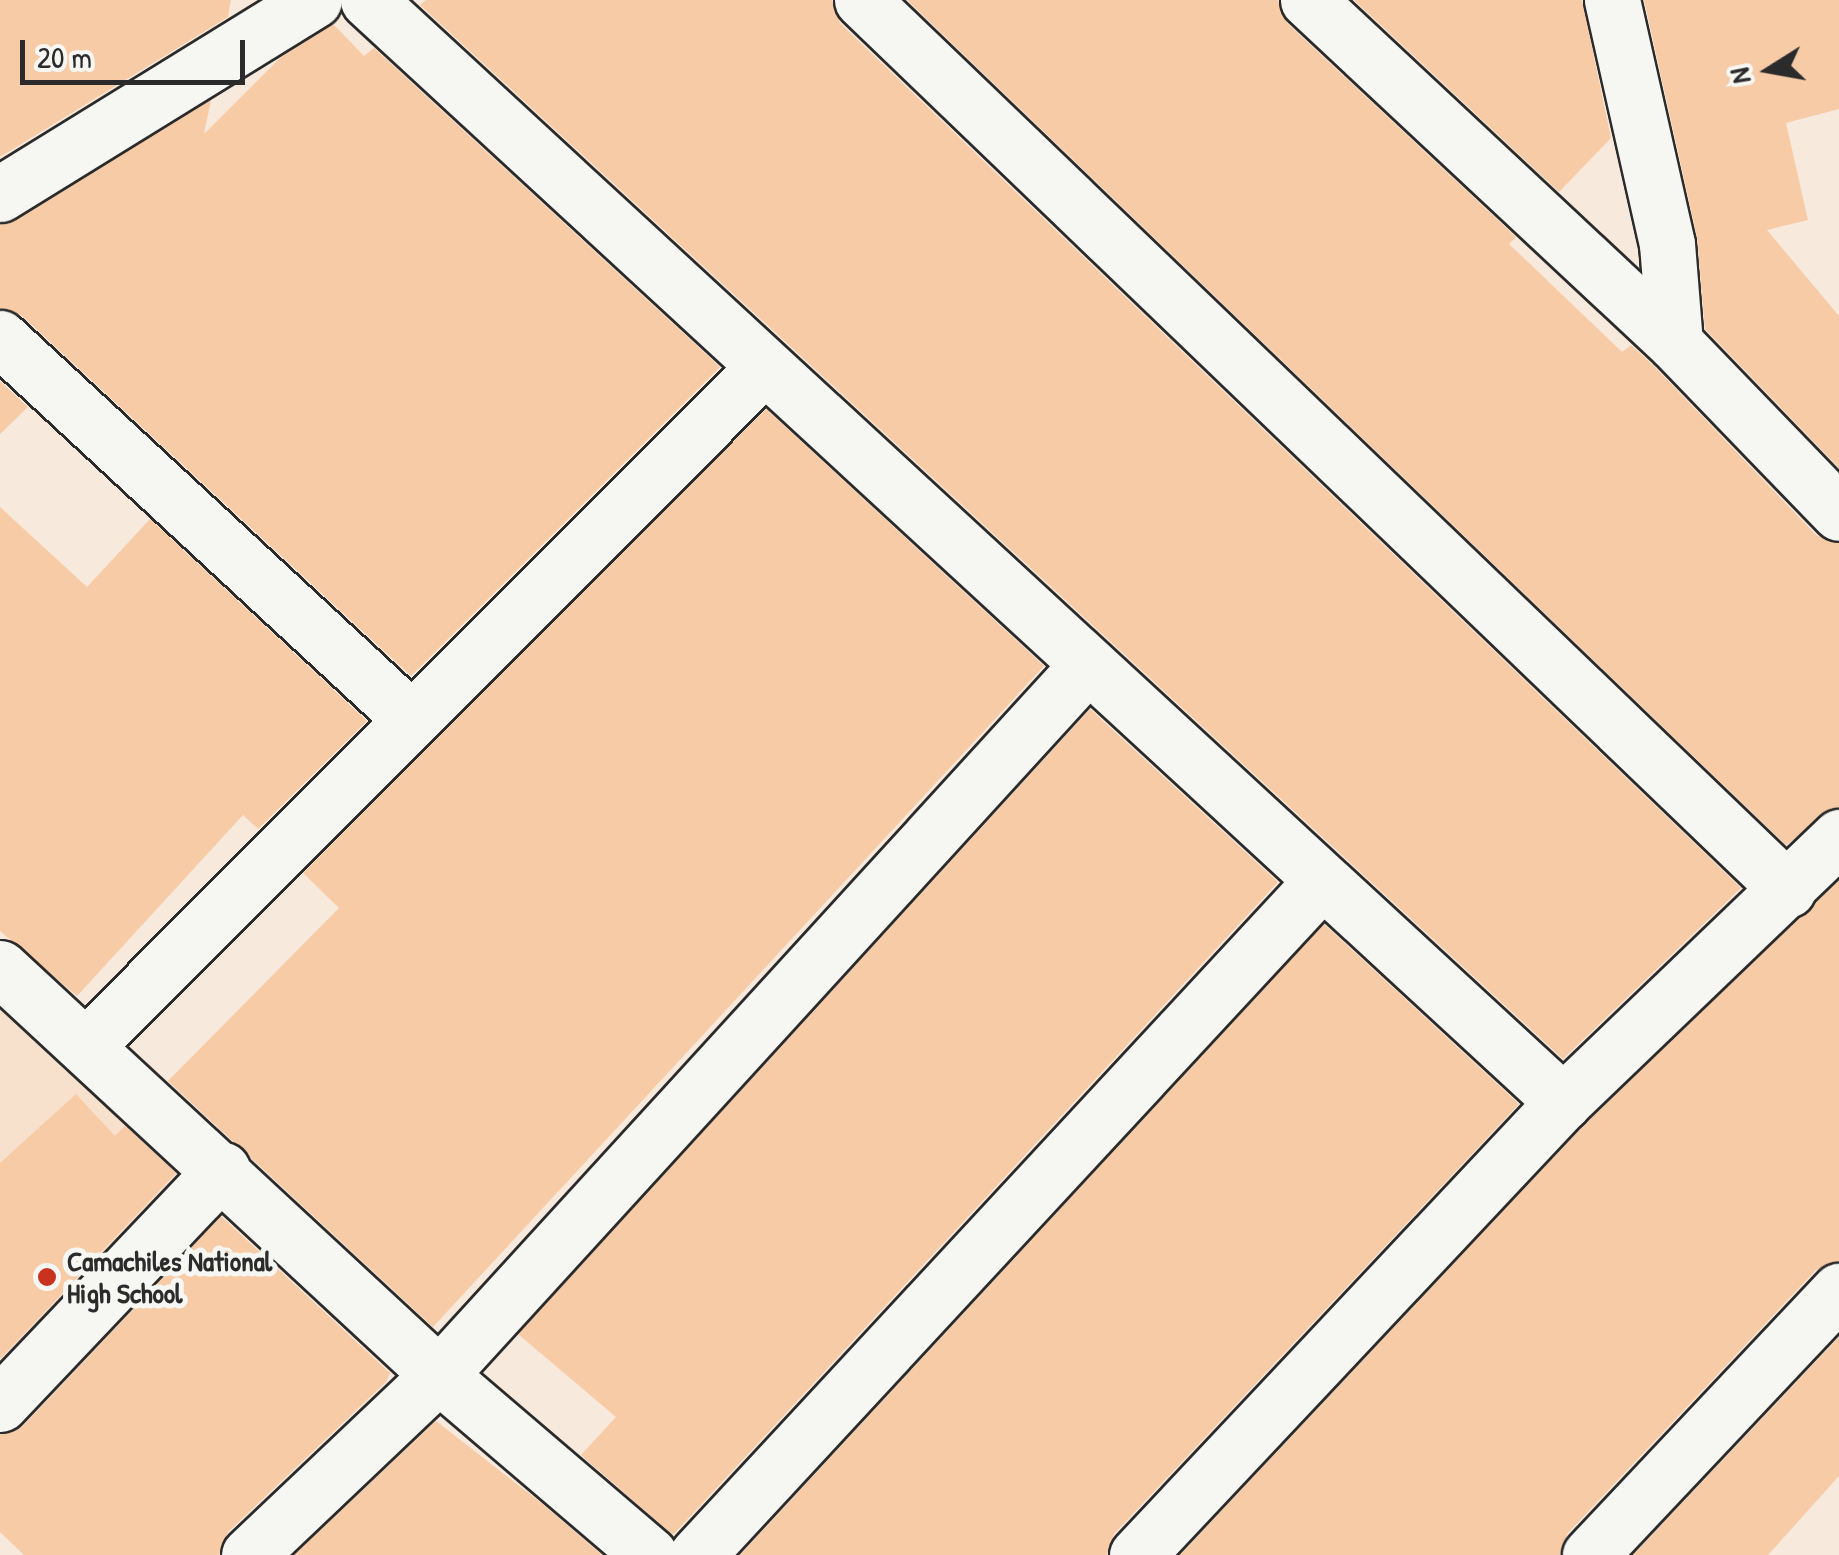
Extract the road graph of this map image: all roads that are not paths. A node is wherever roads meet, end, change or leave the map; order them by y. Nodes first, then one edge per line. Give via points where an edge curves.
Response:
1 (314, 0) edge
2 (368, 0) edge
3 (862, 0) edge
4 (1308, 0) edge
5 (1612, 0) edge
6 (0, 194) edge
7 (0, 338) edge
8 (1674, 343) junction
9 (761, 370) junction
10 (1839, 513) edge
11 (1084, 669) junction
12 (410, 718) junction
13 (1839, 837) edge
14 (1320, 882) junction
15 (1788, 890) junction
16 (0, 968) edge
17 (86, 1046) junction
18 (1564, 1102) junction
19 (222, 1170) junction
20 (1839, 1291) edge
21 (439, 1375) junction
22 (0, 1404) edge
23 (249, 1555) edge
24 (650, 1555) edge
25 (698, 1555) edge
26 (1137, 1555) edge
27 (1590, 1555) edge

1 - 6 street
2 - 9 street
3 - 15 street
4 - 8 street
5 - 8 street via 1667,244
7 - 12 street
8 - 10 street
9 - 11 street
9 - 12 street
11 - 14 street
11 - 21 street
12 - 17 street
13 - 15 street
14 - 18 street
14 - 25 street
15 - 18 street
16 - 17 street
17 - 19 street
18 - 26 street
19 - 21 street
19 - 22 street
20 - 27 street
21 - 23 street
21 - 24 street

